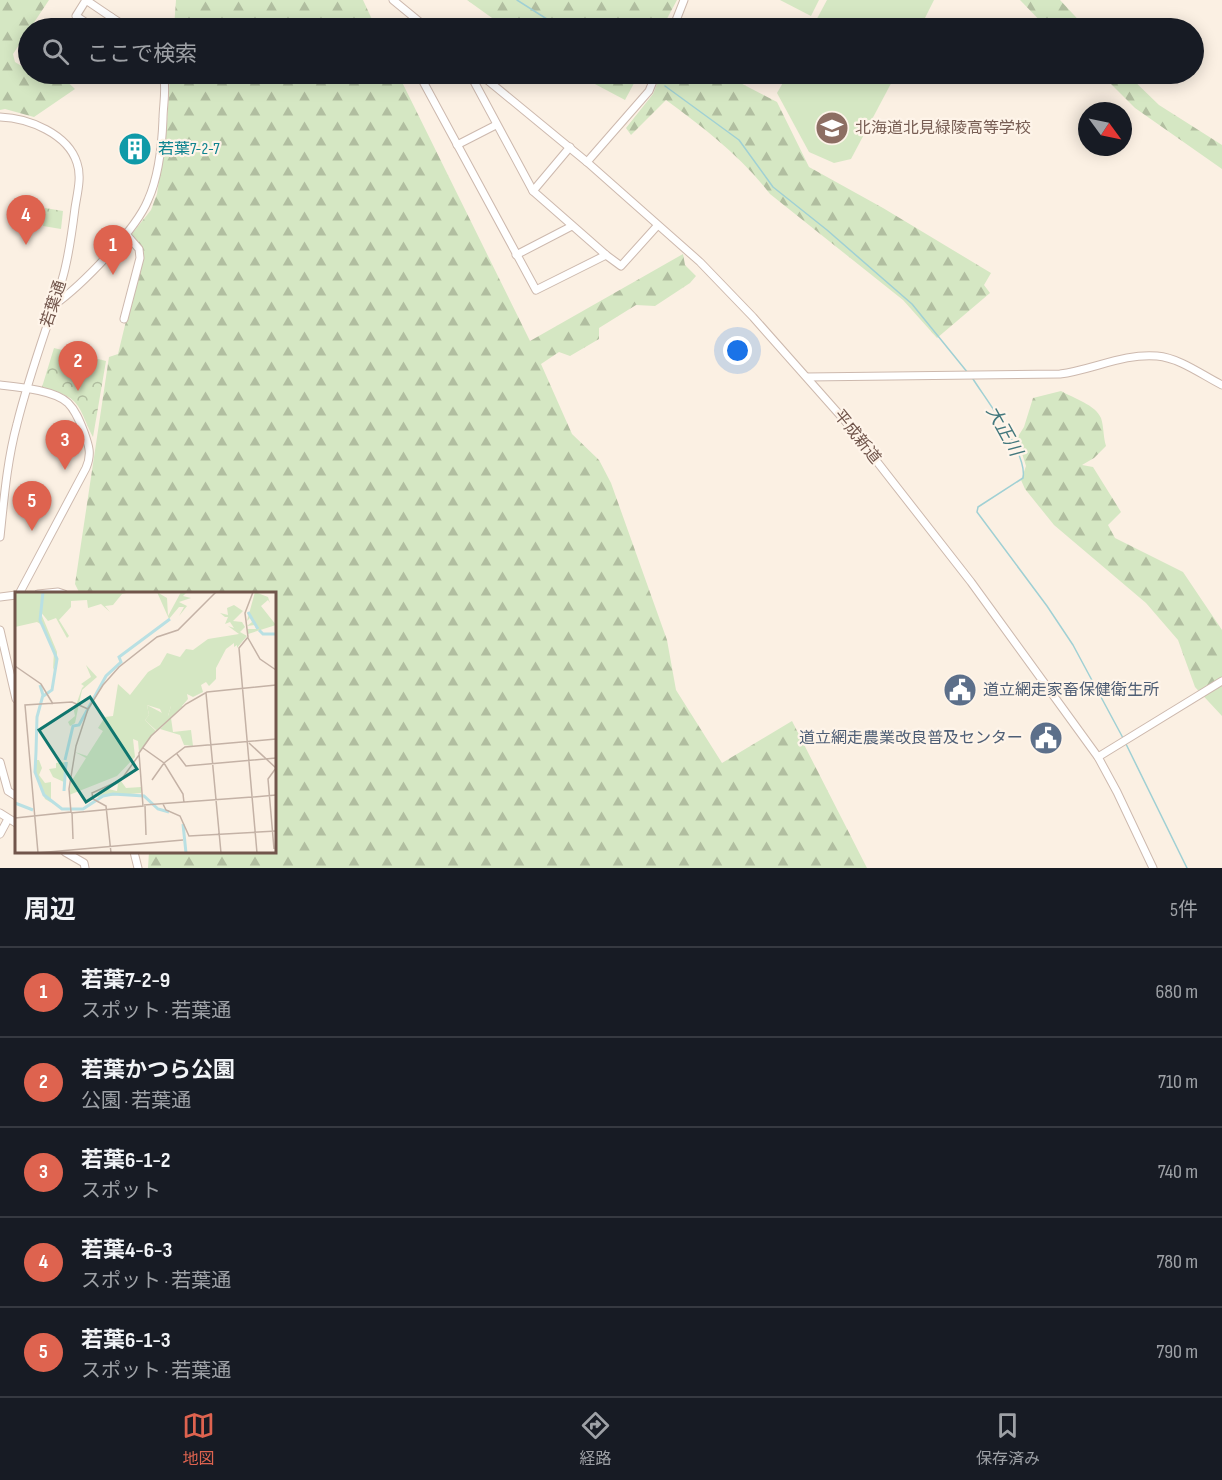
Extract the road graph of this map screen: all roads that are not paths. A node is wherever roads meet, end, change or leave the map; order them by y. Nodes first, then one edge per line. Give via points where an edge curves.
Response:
1 (393, 0) edge
2 (684, 0) edge
3 (111, 17) edge
4 (79, 18) edge
5 (415, 18) edge
6 (677, 18) edge
7 (163, 84) edge
8 (424, 84) edge
9 (475, 84) edge
10 (492, 84) edge
11 (652, 84) edge
12 (0, 117) edge
13 (496, 125) junction
14 (458, 145) junction
15 (570, 147) junction
16 (587, 162) junction
17 (533, 190) junction
18 (573, 226) junction
19 (657, 226) junction
20 (126, 234) junction
21 (516, 255) junction
22 (606, 255) junction
23 (53, 306) junction
24 (124, 319) dead end
25 (807, 377) junction
26 (0, 385) edge
27 (1222, 385) edge
28 (27, 389) junction
29 (0, 537) edge
30 (19, 592) edge
31 (15, 594) edge
32 (0, 597) edge
33 (0, 630) edge
34 (4, 662) edge
35 (1222, 681) edge
36 (15, 696) edge
37 (1098, 758) junction
38 (0, 762) edge
39 (15, 795) edge
40 (0, 813) edge
41 (8, 819) junction
42 (15, 822) edge
43 (0, 834) edge
44 (67, 853) edge
45 (134, 853) edge
46 (85, 868) edge
47 (138, 868) edge
48 (1153, 868) edge

1 - 5 street
2 - 6 street
3 - 4 street via 86,0 76,16
7 - 20 street via 155,178 142,213
8 - 14 street
9 - 13 street
10 - 15 street, 平成新道
11 - 16 street
12 - 23 street, 若葉通 via 57,135 74,153 79,166 69,252
13 - 14 street
13 - 17 street
14 - 21 street
15 - 16 street, 平成新道
15 - 17 street
16 - 19 street, 平成新道
17 - 18 street
18 - 21 street
18 - 22 street
19 - 22 street via 621,266
19 - 25 street, 平成新道 via 699,262
20 - 23 street via 71,293
20 - 24 street via 139,249 140,258
21 - 22 street via 536,290
23 - 28 street, 若葉通
25 - 27 street via 1060,374 1131,356 1158,356
25 - 37 street, 平成新道 via 971,582
26 - 28 street
28 - 29 street, 若葉通 via 8,463
28 - 30 street via 68,403 78,417 90,451 86,468
31 - 32 street
33 - 34 street
34 - 36 street
35 - 37 street
37 - 48 street, 平成新道
38 - 39 street via 8,791
40 - 41 street
41 - 42 street
41 - 43 street
44 - 46 street via 84,863
45 - 47 street

